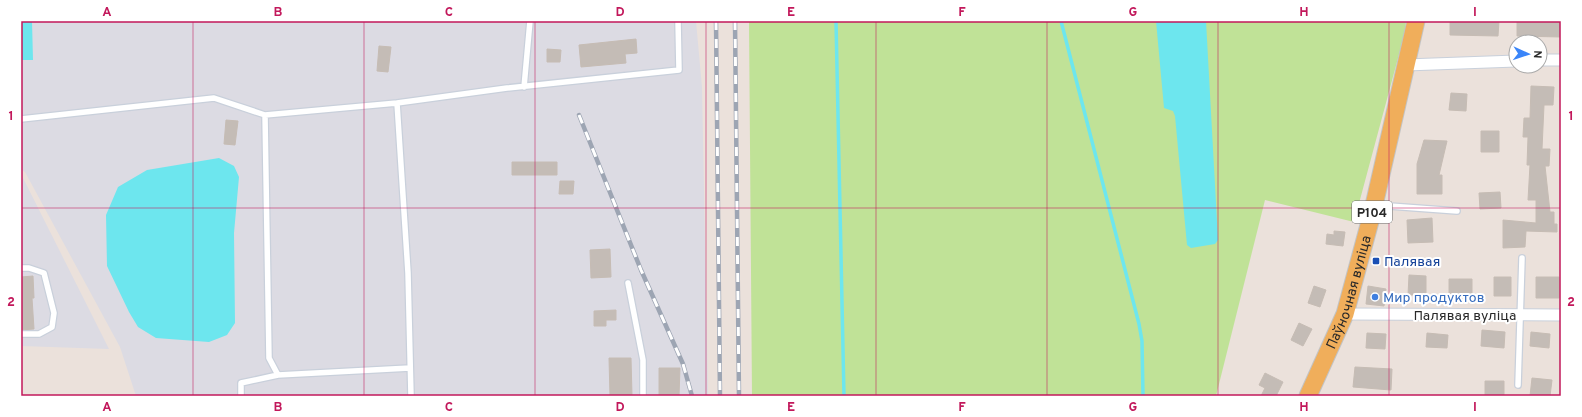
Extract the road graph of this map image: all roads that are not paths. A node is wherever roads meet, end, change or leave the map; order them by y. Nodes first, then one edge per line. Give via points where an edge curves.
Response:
1 (530, 21) edge
2 (678, 21) edge
3 (1416, 21) edge
4 (1548, 60) edge
5 (1561, 60) edge
6 (1508, 61) edge
7 (1406, 65) junction
8 (524, 86) junction
9 (397, 103) junction
10 (265, 115) junction
11 (21, 119) edge
12 (1374, 205) junction
13 (1457, 210) dead end
14 (1522, 258) dead end
15 (21, 268) edge
16 (628, 283) dead end
17 (1345, 314) junction
18 (1520, 315) junction
19 (1561, 315) edge
20 (21, 334) edge
21 (410, 368) junction
22 (278, 375) junction
23 (1518, 385) dead end
24 (241, 396) edge
25 (411, 396) edge
26 (644, 396) edge
27 (1308, 396) edge

1 - 8 lane
2 - 8 lane via 679,70
3 - 7 main road, Паўночная вуліца / Р104
4 - 5 street
6 - 7 street
7 - 12 main road, Паўночная вуліца / Р104
8 - 9 lane
9 - 10 lane
9 - 21 lane via 408,273
10 - 11 lane via 214,98
10 - 22 lane via 269,358
12 - 13 lane
12 - 17 main road, Паўночная вуліца / Р104
14 - 18 lane
15 - 20 lane via 44,273 54,313 52,327 39,334
16 - 26 lane via 643,360
17 - 18 street, Палявая вуліца
17 - 27 main road, Паўночная вуліца / Р104
18 - 19 street, Палявая вуліца
18 - 23 lane
21 - 22 lane
21 - 25 lane
22 - 24 lane via 241,383

